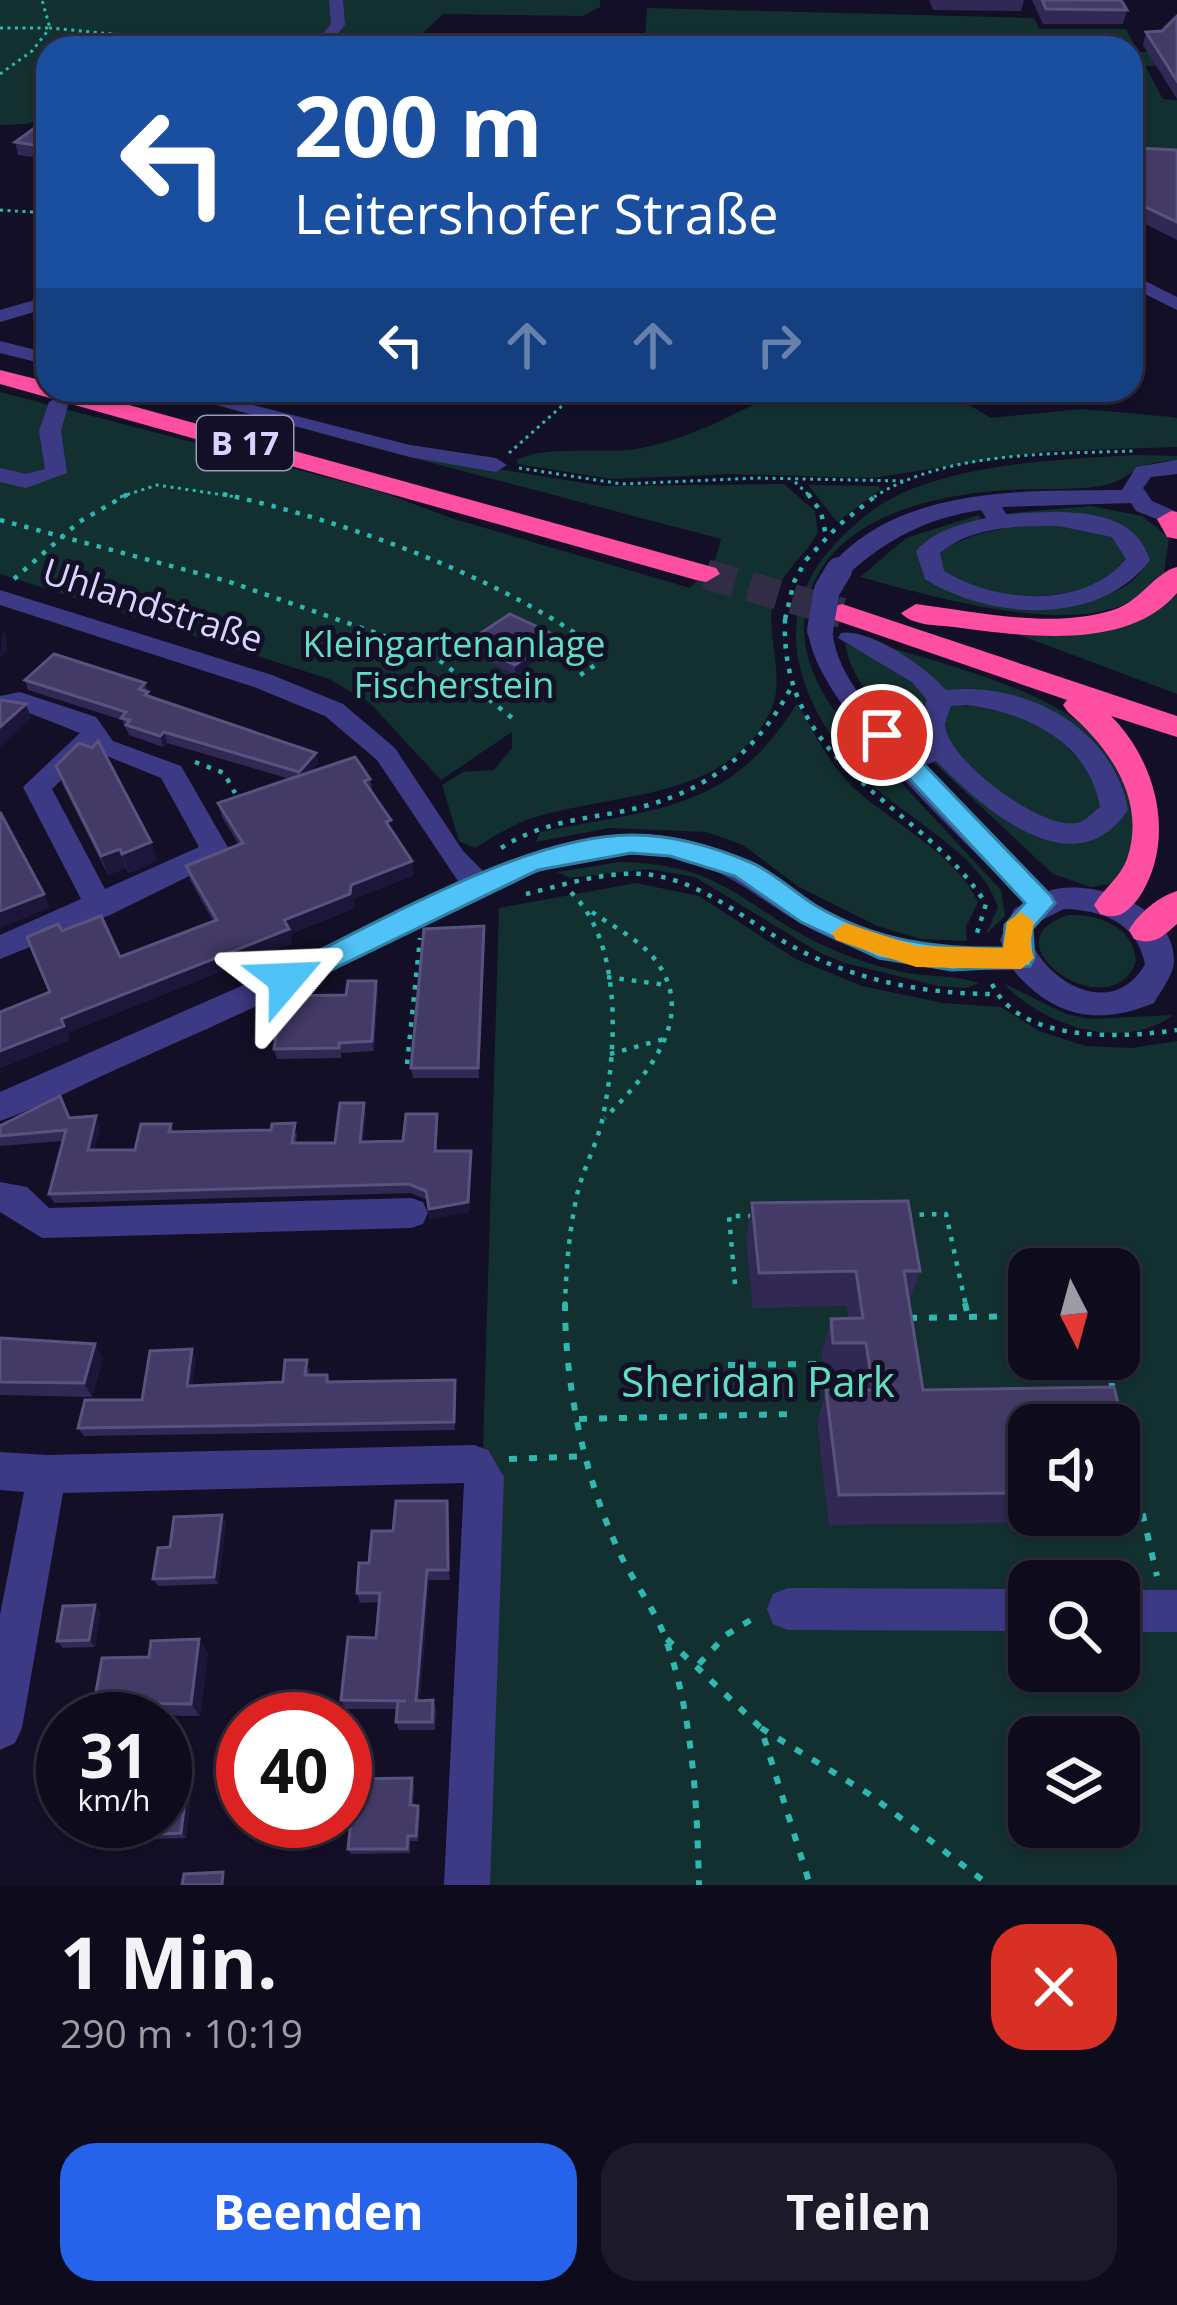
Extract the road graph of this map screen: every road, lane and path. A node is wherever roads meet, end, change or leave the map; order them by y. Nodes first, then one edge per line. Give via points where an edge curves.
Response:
1 (42, 0) edge
2 (336, 0) edge
3 (0, 28) edge
4 (50, 28) junction
5 (44, 36) edge
6 (135, 36) edge
7 (328, 36) edge
8 (36, 46) edge
9 (0, 74) edge
10 (2, 211) edge
11 (36, 212) edge
12 (1143, 286) edge
13 (1177, 304) edge
14 (36, 306) edge
15 (0, 316) edge
16 (0, 347) edge
17 (36, 356) edge
18 (0, 361) edge
19 (36, 370) edge
20 (0, 377) edge
21 (36, 389) edge
22 (52, 402) edge
23 (83, 402) edge
24 (154, 402) edge
25 (217, 402) edge
26 (567, 402) edge
27 (1147, 451) dead end
28 (496, 465) junction
29 (1177, 467) edge
30 (0, 475) edge
31 (794, 480) junction
32 (904, 481) junction
33 (1135, 496) junction
34 (994, 512) junction
35 (0, 520) edge
36 (1175, 524) edge
37 (63, 534) junction
38 (826, 536) junction
39 (1177, 575) edge
40 (0, 594) edge
41 (840, 609) junction
42 (916, 613) junction
43 (579, 676) dead end
44 (1036, 676) junction
45 (793, 684) junction
46 (940, 699) junction
47 (0, 704) edge
48 (1177, 704) edge
49 (516, 721) dead end
50 (1177, 727) edge
51 (94, 733) junction
52 (941, 750) junction
53 (908, 761) junction
54 (167, 770) junction
55 (235, 794) edge
56 (521, 833) dead end
57 (480, 886) junction
58 (562, 886) junction
59 (519, 896) dead end
60 (1042, 903) junction
61 (1177, 904) edge
62 (1112, 905) junction
63 (100, 907) junction
64 (592, 912) junction
65 (1147, 930) junction
66 (421, 934) edge
67 (0, 948) edge
68 (1021, 958) junction
69 (983, 960) junction
70 (607, 977) junction
71 (668, 985) junction
72 (1166, 987) edge
73 (995, 994) junction
74 (1177, 1030) edge
75 (668, 1039) junction
76 (610, 1054) junction
77 (407, 1064) edge
78 (0, 1107) edge
79 (603, 1121) junction
80 (0, 1197) edge
81 (410, 1213) dead end
82 (902, 1215) edge
83 (772, 1216) edge
84 (734, 1284) dead end
85 (1008, 1316) edge
86 (968, 1317) junction
87 (895, 1318) edge
88 (823, 1364) dead end
89 (728, 1365) dead end
90 (793, 1414) dead end
91 (579, 1419) junction
92 (589, 1456) junction
93 (474, 1464) junction
94 (0, 1471) edge
95 (47, 1474) junction
96 (1140, 1499) edge
97 (788, 1609) joint
98 (1008, 1610) edge
99 (1140, 1610) edge
100 (1171, 1611) edge
101 (664, 1636) junction
102 (698, 1665) junction
103 (0, 1728) edge
104 (761, 1728) junction
105 (467, 1885) edge
106 (699, 1885) edge
107 (810, 1885) edge
108 (989, 1885) edge

1 - 4 path
2 - 7 street via 338,25
3 - 4 path
4 - 5 path
4 - 6 path
8 - 9 path
10 - 11 path
12 - 13 street
14 - 15 street
16 - 17 street
18 - 19 highway
20 - 21 highway, B 17
22 - 30 street via 56,473 26,481
23 - 24 highway, B 17 via 712,564
25 - 28 street
26 - 28 path
27 - 32 path via 1047,456
28 - 31 path via 622,484
29 - 33 street via 1138,476
31 - 32 path
31 - 38 path via 825,516
32 - 38 path
33 - 34 street
33 - 36 street
34 - 34 street via 933,544 926,558 933,574 978,596 1042,602 1100,591 1138,560 1131,540 1110,526
34 - 41 street via 939,510 865,544
35 - 37 path
37 - 40 path
37 - 43 path via 152,485 206,489 310,519 554,617 597,648 595,665
37 - 49 path via 403,642 438,659
38 - 45 path, bridge via 794,582 785,619
39 - 42 highway via 1136,610 1073,625
40 - 57 street, Uhlandstraße via 334,710 386,754 453,859
41 - 42 highway
41 - 44 highway
41 - 46 street
41 - 53 street via 821,647 832,676
42 - 48 highway
44 - 50 highway
44 - 62 highway via 1129,743 1164,794 1169,834 1161,869
45 - 56 path via 776,721 723,774 658,803
45 - 69 path via 848,773 978,889 986,904 977,929
46 - 52 street via 932,724
46 - 52 street via 1003,703 1064,733 1105,772 1114,810 1089,832 1046,831 1005,809
47 - 51 street via 20,700 87,723
51 - 54 street via 104,746
51 - 63 street via 37,787
52 - 53 street
53 - 60 street
54 - 55 path via 179,757 224,772
54 - 63 street via 216,851 129,886
57 - 69 street via 587,848 670,847 744,869 810,915 879,947
57 - 78 street
58 - 59 path
58 - 64 path
58 - 73 path via 641,874 686,883 844,972 927,991
60 - 62 street via 1079,898
60 - 68 street via 1018,925
61 - 65 highway
62 - 65 street
63 - 67 street
64 - 70 path
64 - 71 path via 654,958
65 - 72 street
66 - 77 path
68 - 69 street
68 - 72 street via 1040,982 1088,1003
69 - 73 path
70 - 71 path
70 - 76 path
71 - 75 path
73 - 74 path via 1071,1035 1121,1039
75 - 76 path
75 - 79 path
76 - 79 path
79 - 91 path via 586,1162 568,1280 565,1324
80 - 81 street via 15,1198 42,1223
82 - 86 path via 946,1214
83 - 84 path via 729,1216
85 - 86 path
86 - 87 path
88 - 89 path
90 - 91 path
91 - 92 path
92 - 93 path
92 - 101 path via 618,1548
93 - 95 street
93 - 105 street via 484,1477
94 - 95 street
95 - 103 street
96 - 100 path
97 - 98 street
97 - 102 path via 726,1635
99 - 100 street
101 - 102 path
101 - 106 path
102 - 104 path
104 - 107 path
104 - 108 path via 869,1794

